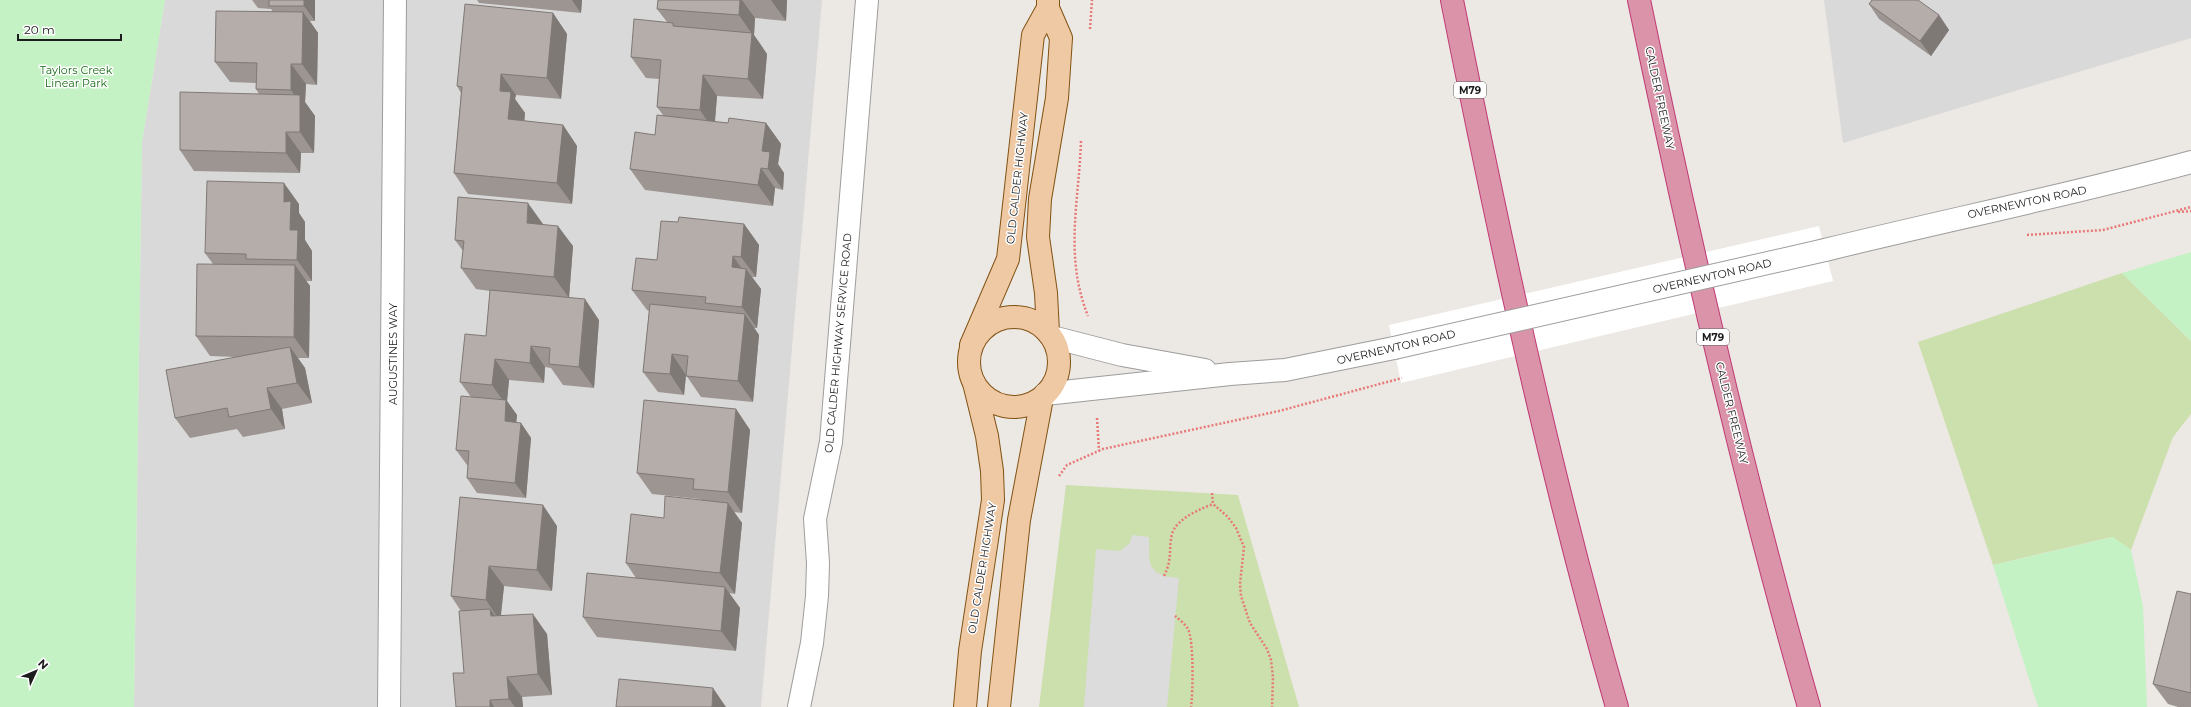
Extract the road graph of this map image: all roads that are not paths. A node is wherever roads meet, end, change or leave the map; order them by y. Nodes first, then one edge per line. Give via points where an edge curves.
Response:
1 (395, 0) edge
2 (867, 0) edge
3 (1452, 0) edge
4 (1639, 0) edge
5 (1048, 4) edge
6 (2191, 162) edge
7 (1050, 334) junction
8 (971, 345) junction
9 (1230, 374) junction
10 (974, 383) junction
11 (1044, 396) junction
12 (389, 707) edge
13 (799, 707) edge
14 (965, 707) edge
15 (999, 707) edge
16 (1617, 707) edge
17 (1809, 707) edge

1 - 12 street, AUGUSTINES WAY
2 - 13 street, OLD CALDER HIGHWAY SERVICE ROAD via 831,442 815,519 817,596 812,643
3 - 16 highway, M79 via 1488,179 1548,446
4 - 17 highway, CALDER FREEWAY / M79 via 1721,376
5 - 7 main road, OLD CALDER HIGHWAY via 1061,38 1058,98 1040,199 1038,237
5 - 8 main road, OLD CALDER HIGHWAY via 1033,35 1008,259
6 - 9 street, OVERNEWTON ROAD, bridge via 2063,195 1394,348 1285,370
7 - 8 main road via 1036,322 1022,317 1006,317 991,322 979,332
7 - 9 street, OVERNEWTON ROAD via 1096,348
7 - 11 main road via 1058,351 1059,367 1055,382
8 - 10 main road via 969,371
9 - 11 street, OVERNEWTON ROAD
10 - 11 main road via 981,394 992,402 1005,406 1024,406
10 - 14 main road, OLD CALDER HIGHWAY via 987,436 993,500 972,636
11 - 15 main road via 1019,520

